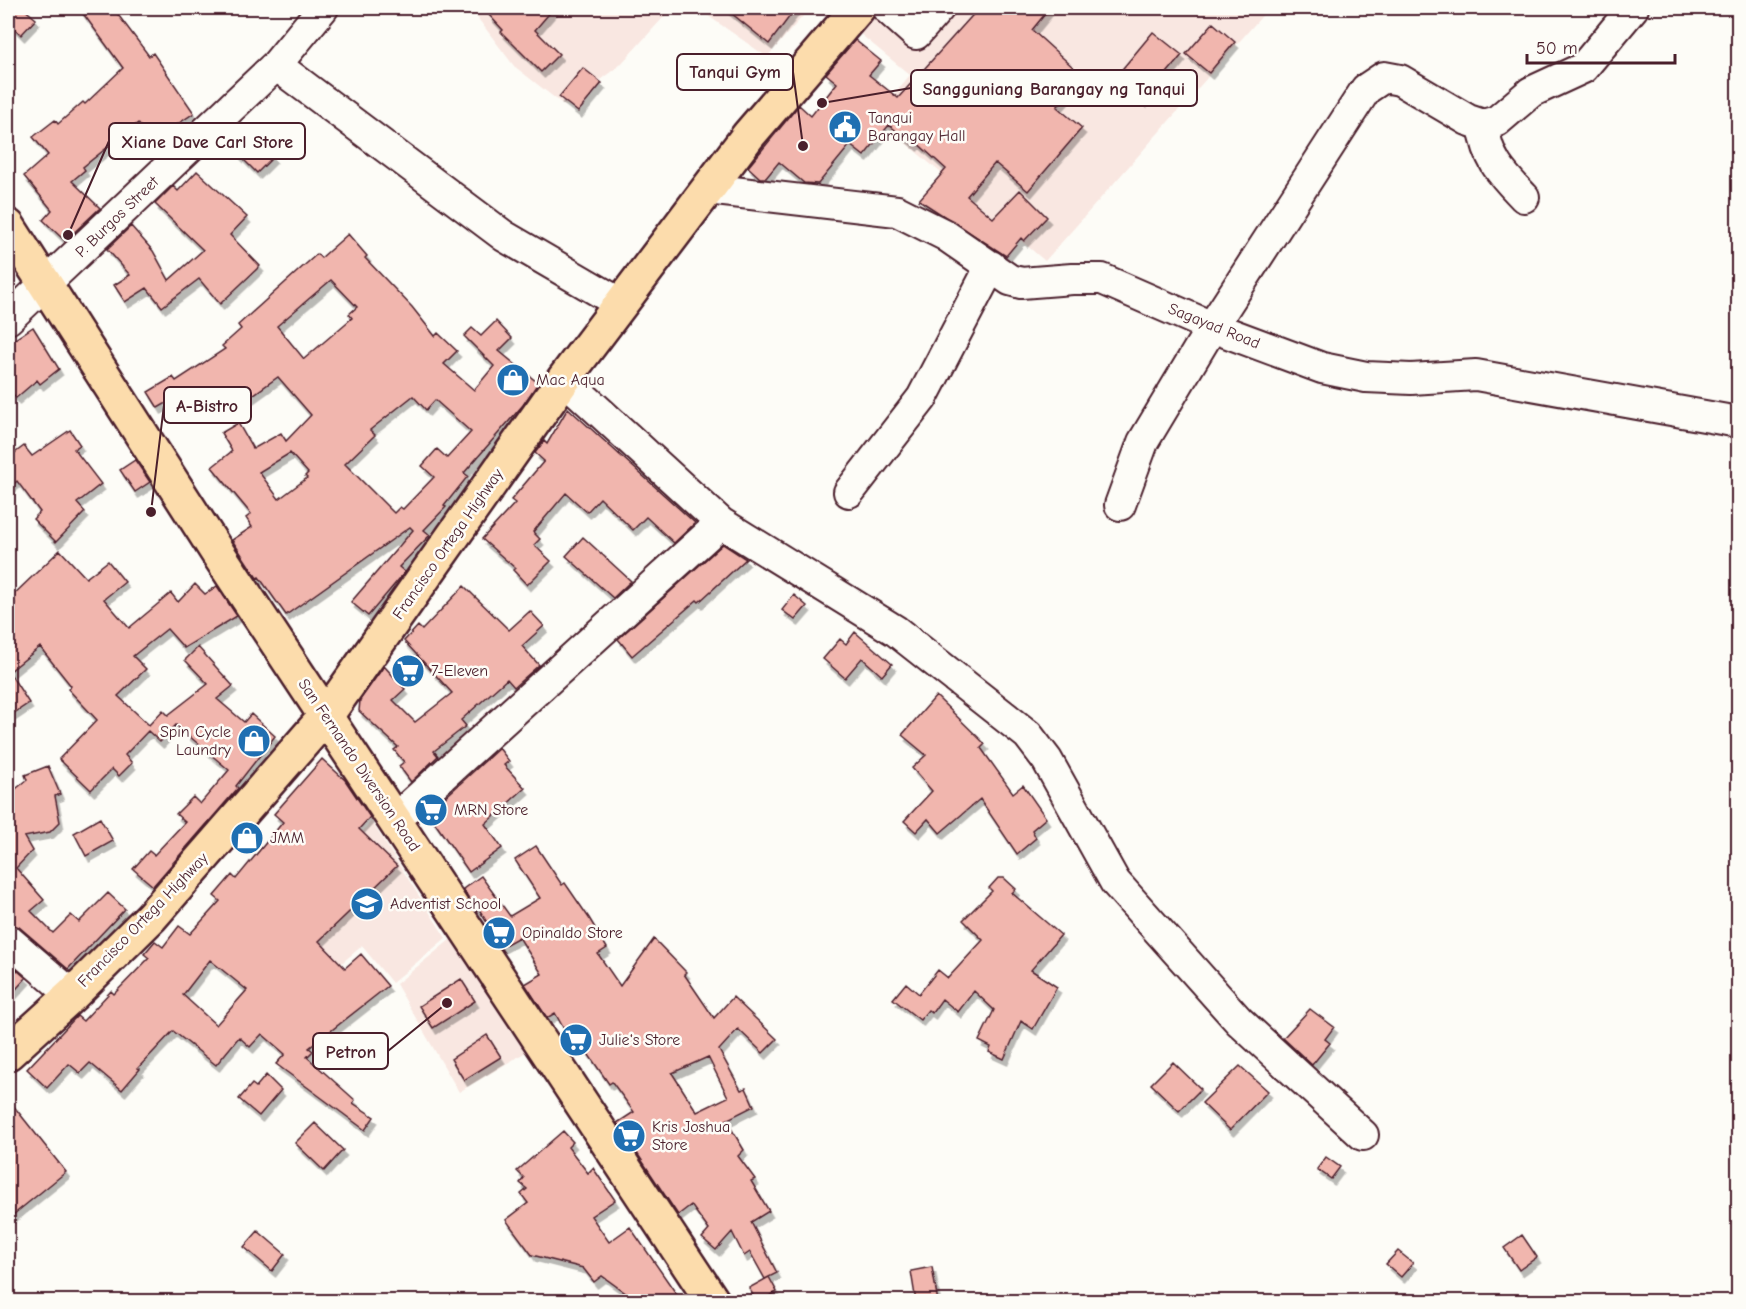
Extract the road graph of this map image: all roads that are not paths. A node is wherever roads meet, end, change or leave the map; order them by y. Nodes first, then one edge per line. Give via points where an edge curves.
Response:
1 (323, 8) edge
2 (858, 8) edge
3 (887, 8) edge
4 (939, 8) edge
5 (1633, 8) edge
6 (276, 65) junction
7 (1483, 125) junction
8 (707, 189) junction
9 (1524, 197) dead end
10 (8, 226) edge
11 (991, 266) junction
12 (46, 284) junction
13 (621, 304) junction
14 (8, 319) edge
15 (1212, 327) junction
16 (564, 379) junction
17 (1738, 422) edge
18 (849, 492) dead end
19 (1120, 506) dead end
20 (721, 523) junction
21 (326, 716) junction
22 (395, 819) junction
23 (8, 940) edge
24 (72, 995) junction
25 (8, 1053) edge
26 (1363, 1136) dead end
27 (713, 1302) edge

1 - 6 street, P. Burgos Street
2 - 8 main road, Francisco Ortega Highway
3 - 4 street via 916,34
5 - 7 street via 1583,68 1531,92 1497,121
6 - 12 street, P. Burgos Street
6 - 13 street via 504,236
7 - 9 street via 1493,161
7 - 15 street via 1400,80 1384,77 1374,82
8 - 11 street, Sagayad Road via 897,211 945,235
8 - 13 main road, Francisco Ortega Highway
10 - 12 main road, San Fernando Diversion Road
11 - 15 street, Sagayad Road via 1021,283 1102,279
11 - 18 street via 922,398
12 - 14 street, P. Burgos Street
12 - 21 main road, San Fernando Diversion Road
13 - 16 main road, Francisco Ortega Highway
15 - 17 street, Sagayad Road via 1322,369 1366,377 1476,375
15 - 19 street via 1143,442
16 - 20 street
16 - 21 main road, Francisco Ortega Highway
20 - 22 street
20 - 26 street via 896,631 1028,735 1047,760 1115,882 1239,1021
21 - 22 main road, San Fernando Diversion Road
21 - 24 main road, Francisco Ortega Highway via 151,917
22 - 27 main road, San Fernando Diversion Road
23 - 24 street
24 - 25 main road, Francisco Ortega Highway

